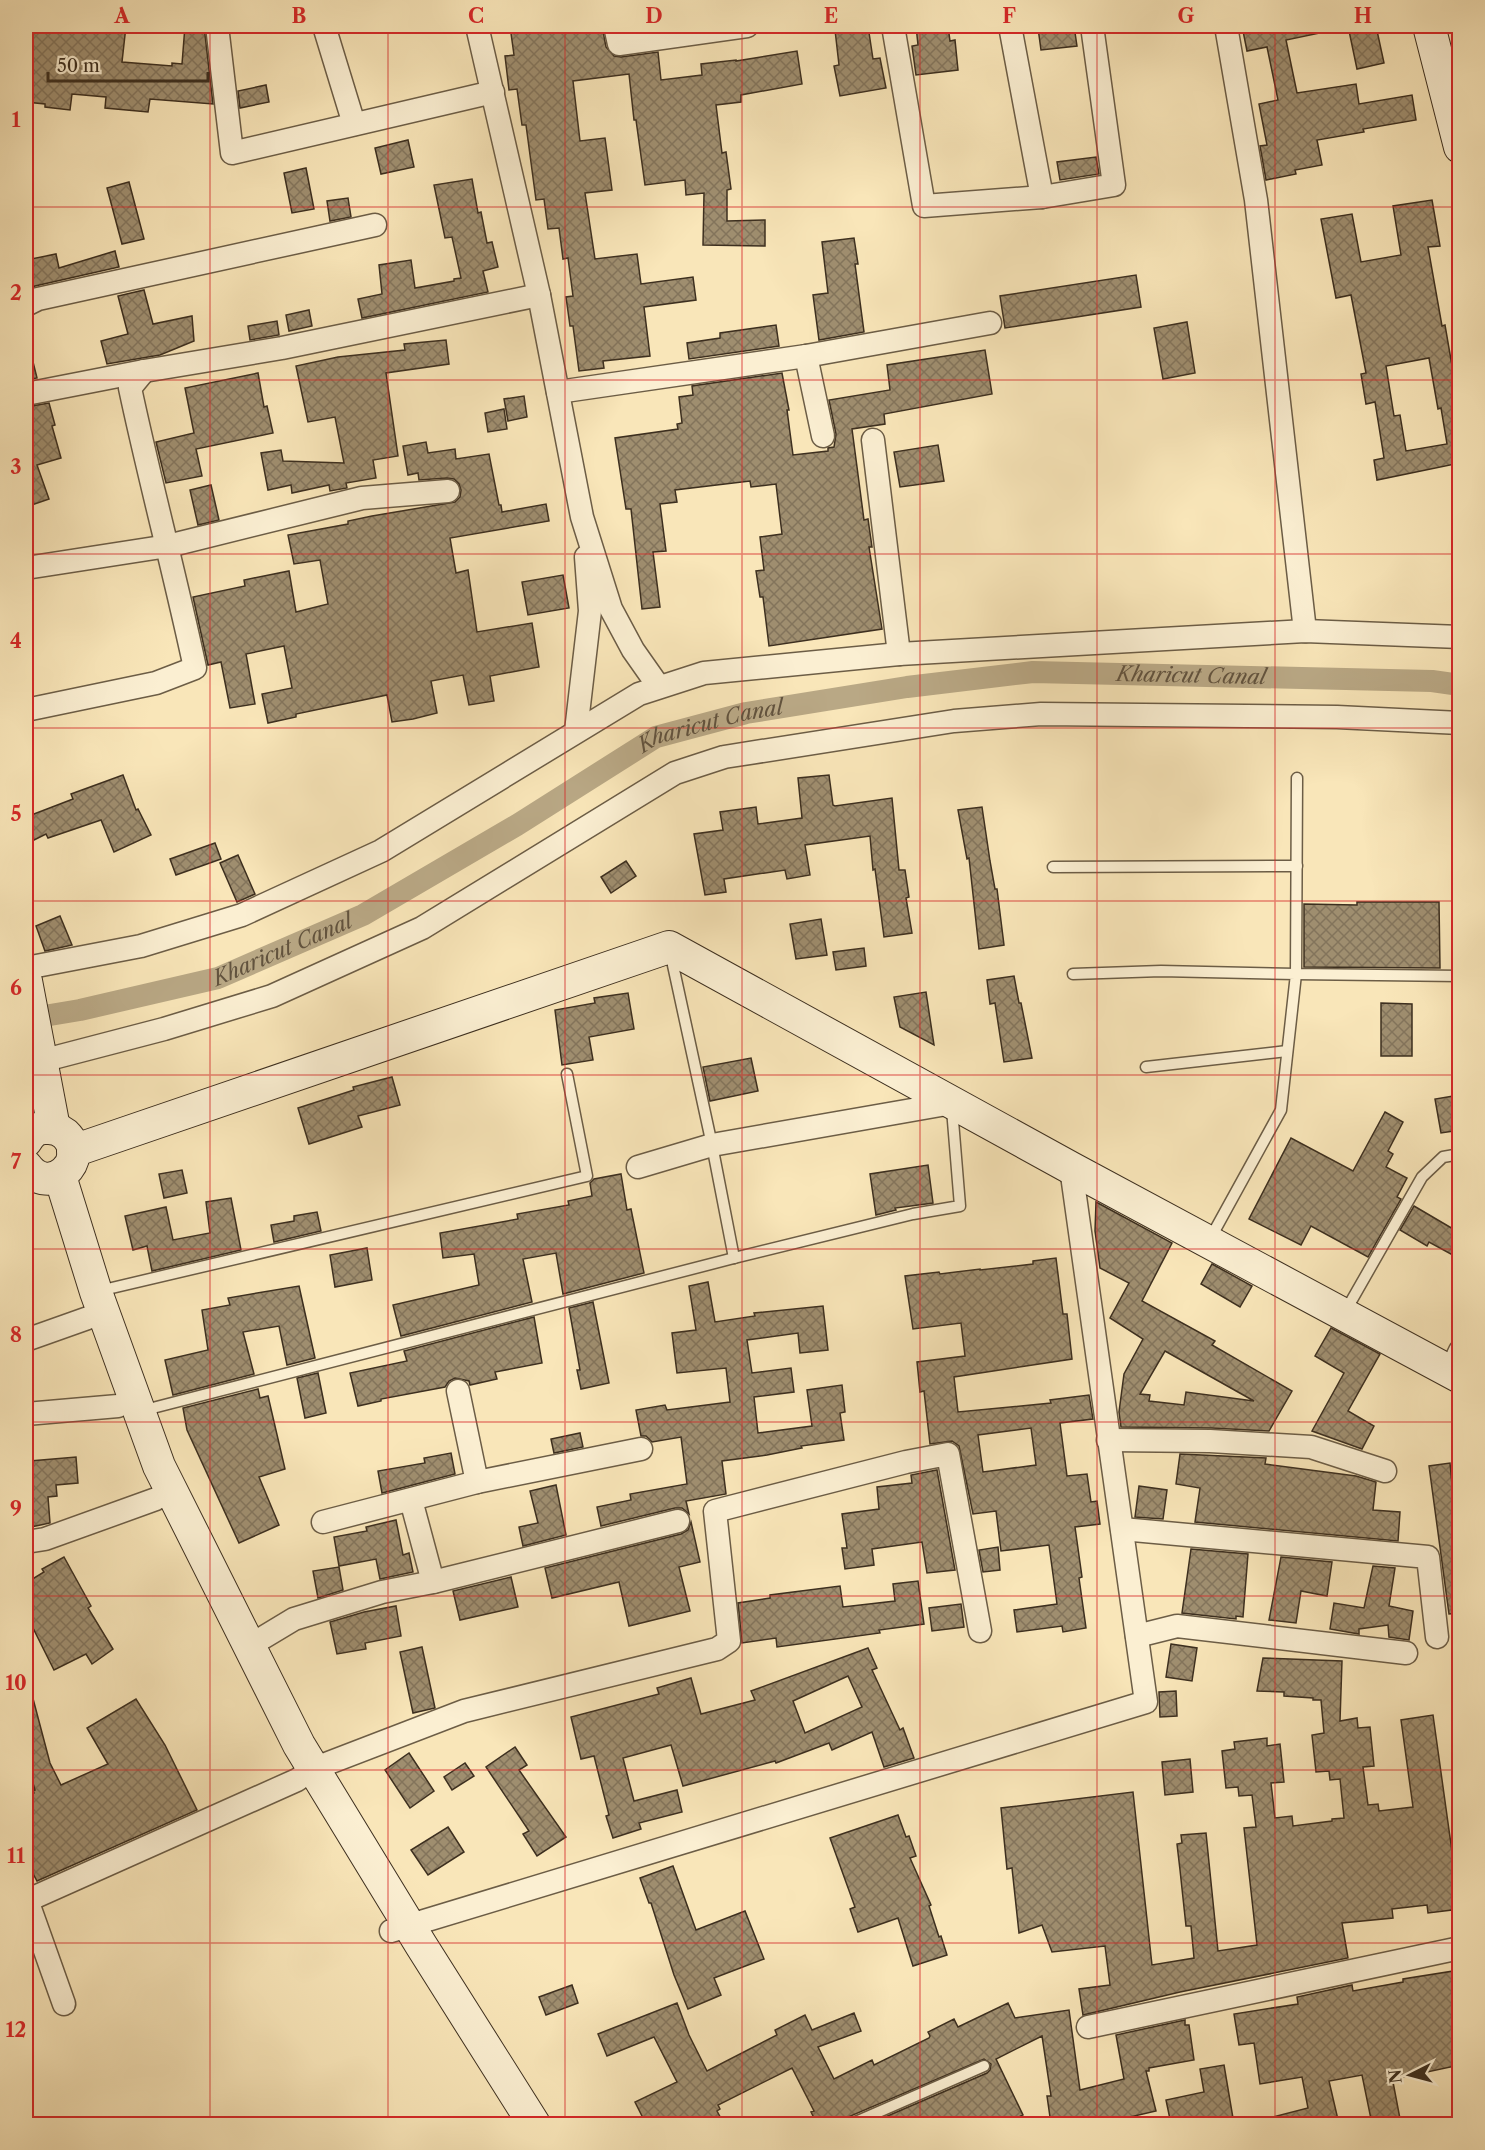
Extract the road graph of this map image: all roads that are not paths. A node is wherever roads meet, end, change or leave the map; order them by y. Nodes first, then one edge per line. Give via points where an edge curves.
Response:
1 (217, 26) edge
2 (324, 26) edge
3 (477, 26) edge
4 (615, 26) edge
5 (747, 26) edge
6 (893, 26) edge
7 (1010, 26) edge
8 (1092, 26) edge
9 (1226, 26) edge
10 (1430, 26) edge
11 (1451, 26) edge
12 (1460, 62) edge
13 (493, 92) junction
14 (354, 124) junction
15 (1460, 147) edge
16 (1042, 197) junction
17 (375, 225) dead end
18 (539, 295) junction
19 (26, 305) edge
20 (990, 323) dead end
21 (806, 356) junction
22 (144, 371) junction
23 (558, 392) junction
24 (26, 394) edge
25 (823, 436) dead end
26 (873, 440) dead end
27 (448, 491) dead end
28 (582, 517) junction
29 (168, 546) junction
30 (26, 568) edge
31 (1305, 631) junction
32 (1460, 637) edge
33 (899, 654) junction
34 (659, 687) junction
35 (26, 710) edge
36 (1460, 723) edge
37 (576, 731) junction
38 (1297, 778) dead end
39 (1297, 866) junction
40 (1053, 867) dead end
41 (669, 947) junction
42 (1073, 974) dead end
43 (1296, 974) junction
44 (1460, 976) edge
45 (26, 979) edge
46 (1287, 1051) junction
47 (34, 1058) edge
48 (1146, 1067) dead end
49 (567, 1074) dead end
50 (26, 1099) edge
51 (952, 1102) junction
52 (712, 1146) junction
53 (1460, 1154) edge
54 (40, 1156) edge
55 (638, 1167) dead end
56 (1071, 1168) junction
57 (1208, 1242) junction
58 (734, 1258) junction
59 (92, 1305) junction
60 (1343, 1315) junction
61 (26, 1340) edge
62 (1456, 1367) edge
63 (458, 1391) dead end
64 (128, 1409) junction
65 (26, 1414) edge
66 (1108, 1440) junction
67 (640, 1449) dead end
68 (1385, 1472) dead end
69 (477, 1482) junction
70 (156, 1499) junction
71 (411, 1500) junction
72 (678, 1521) dead end
73 (323, 1522) dead end
74 (1122, 1529) junction
75 (26, 1542) edge
76 (433, 1582) junction
77 (980, 1631) dead end
78 (1137, 1636) junction
79 (1437, 1637) dead end
80 (249, 1646) junction
81 (1406, 1653) dead end
82 (305, 1774) junction
83 (26, 1900) edge
84 (400, 1927) junction
85 (1460, 1948) edge
86 (64, 2004) dead end
87 (1088, 2027) dead end
88 (984, 2066) dead end
89 (513, 2124) edge
90 (534, 2124) edge
91 (851, 2124) edge

1 - 14 street via 232,153
2 - 14 street
3 - 13 street
4 - 5 street via 619,45
6 - 16 street via 924,206
7 - 16 street
8 - 16 street via 1114,186
9 - 31 street via 1256,200
10 - 15 main road
11 - 12 main road
13 - 14 street
13 - 18 street
17 - 19 street via 38,299
18 - 22 street via 282,348
18 - 23 street
20 - 21 street
21 - 23 street
21 - 25 street
22 - 24 street
22 - 29 street via 130,388
23 - 28 street
26 - 33 street
27 - 29 street via 353,500
28 - 34 street via 611,609
28 - 37 street via 590,611
29 - 30 street
29 - 35 street via 195,668 156,683
31 - 32 street
31 - 33 street
33 - 34 street via 704,673
34 - 37 street via 639,694
36 - 47 street via 1337,717 1041,714 954,721 724,757 675,773 422,928 272,996 164,1029
37 - 45 street via 381,851 242,915
38 - 39 lane
39 - 40 lane
39 - 43 lane
41 - 51 main road
41 - 52 lane
41 - 54 main road
42 - 43 lane
43 - 44 lane
43 - 46 lane
45 - 47 main road
46 - 48 lane
46 - 57 lane via 1281,1110
47 - 54 main road
49 - 59 lane via 587,1176
50 - 54 main road
51 - 52 street
51 - 56 main road
51 - 58 lane via 960,1206
52 - 55 street
52 - 58 lane
53 - 60 lane via 1443,1157 1422,1177
54 - 59 main road
56 - 57 main road
56 - 66 street
57 - 60 main road
58 - 64 lane
59 - 61 street
59 - 64 main road
60 - 62 main road
63 - 69 street
64 - 65 street
64 - 70 main road via 142,1473
64 - 80 main road
66 - 68 street via 1311,1447
66 - 74 street
67 - 69 street
69 - 71 street
70 - 75 street via 45,1539
70 - 82 main road
71 - 73 street
71 - 76 street
72 - 76 street
74 - 78 street
74 - 79 street via 1428,1557
76 - 80 street via 382,1592 294,1619
77 - 82 street via 948,1454 906,1462 716,1511 729,1641 717,1649 464,1711
78 - 81 street via 1177,1626
78 - 84 street via 1146,1702
80 - 82 main road
82 - 83 street
82 - 84 main road
83 - 86 street
84 - 89 main road
84 - 90 main road
85 - 87 street
88 - 91 lane

